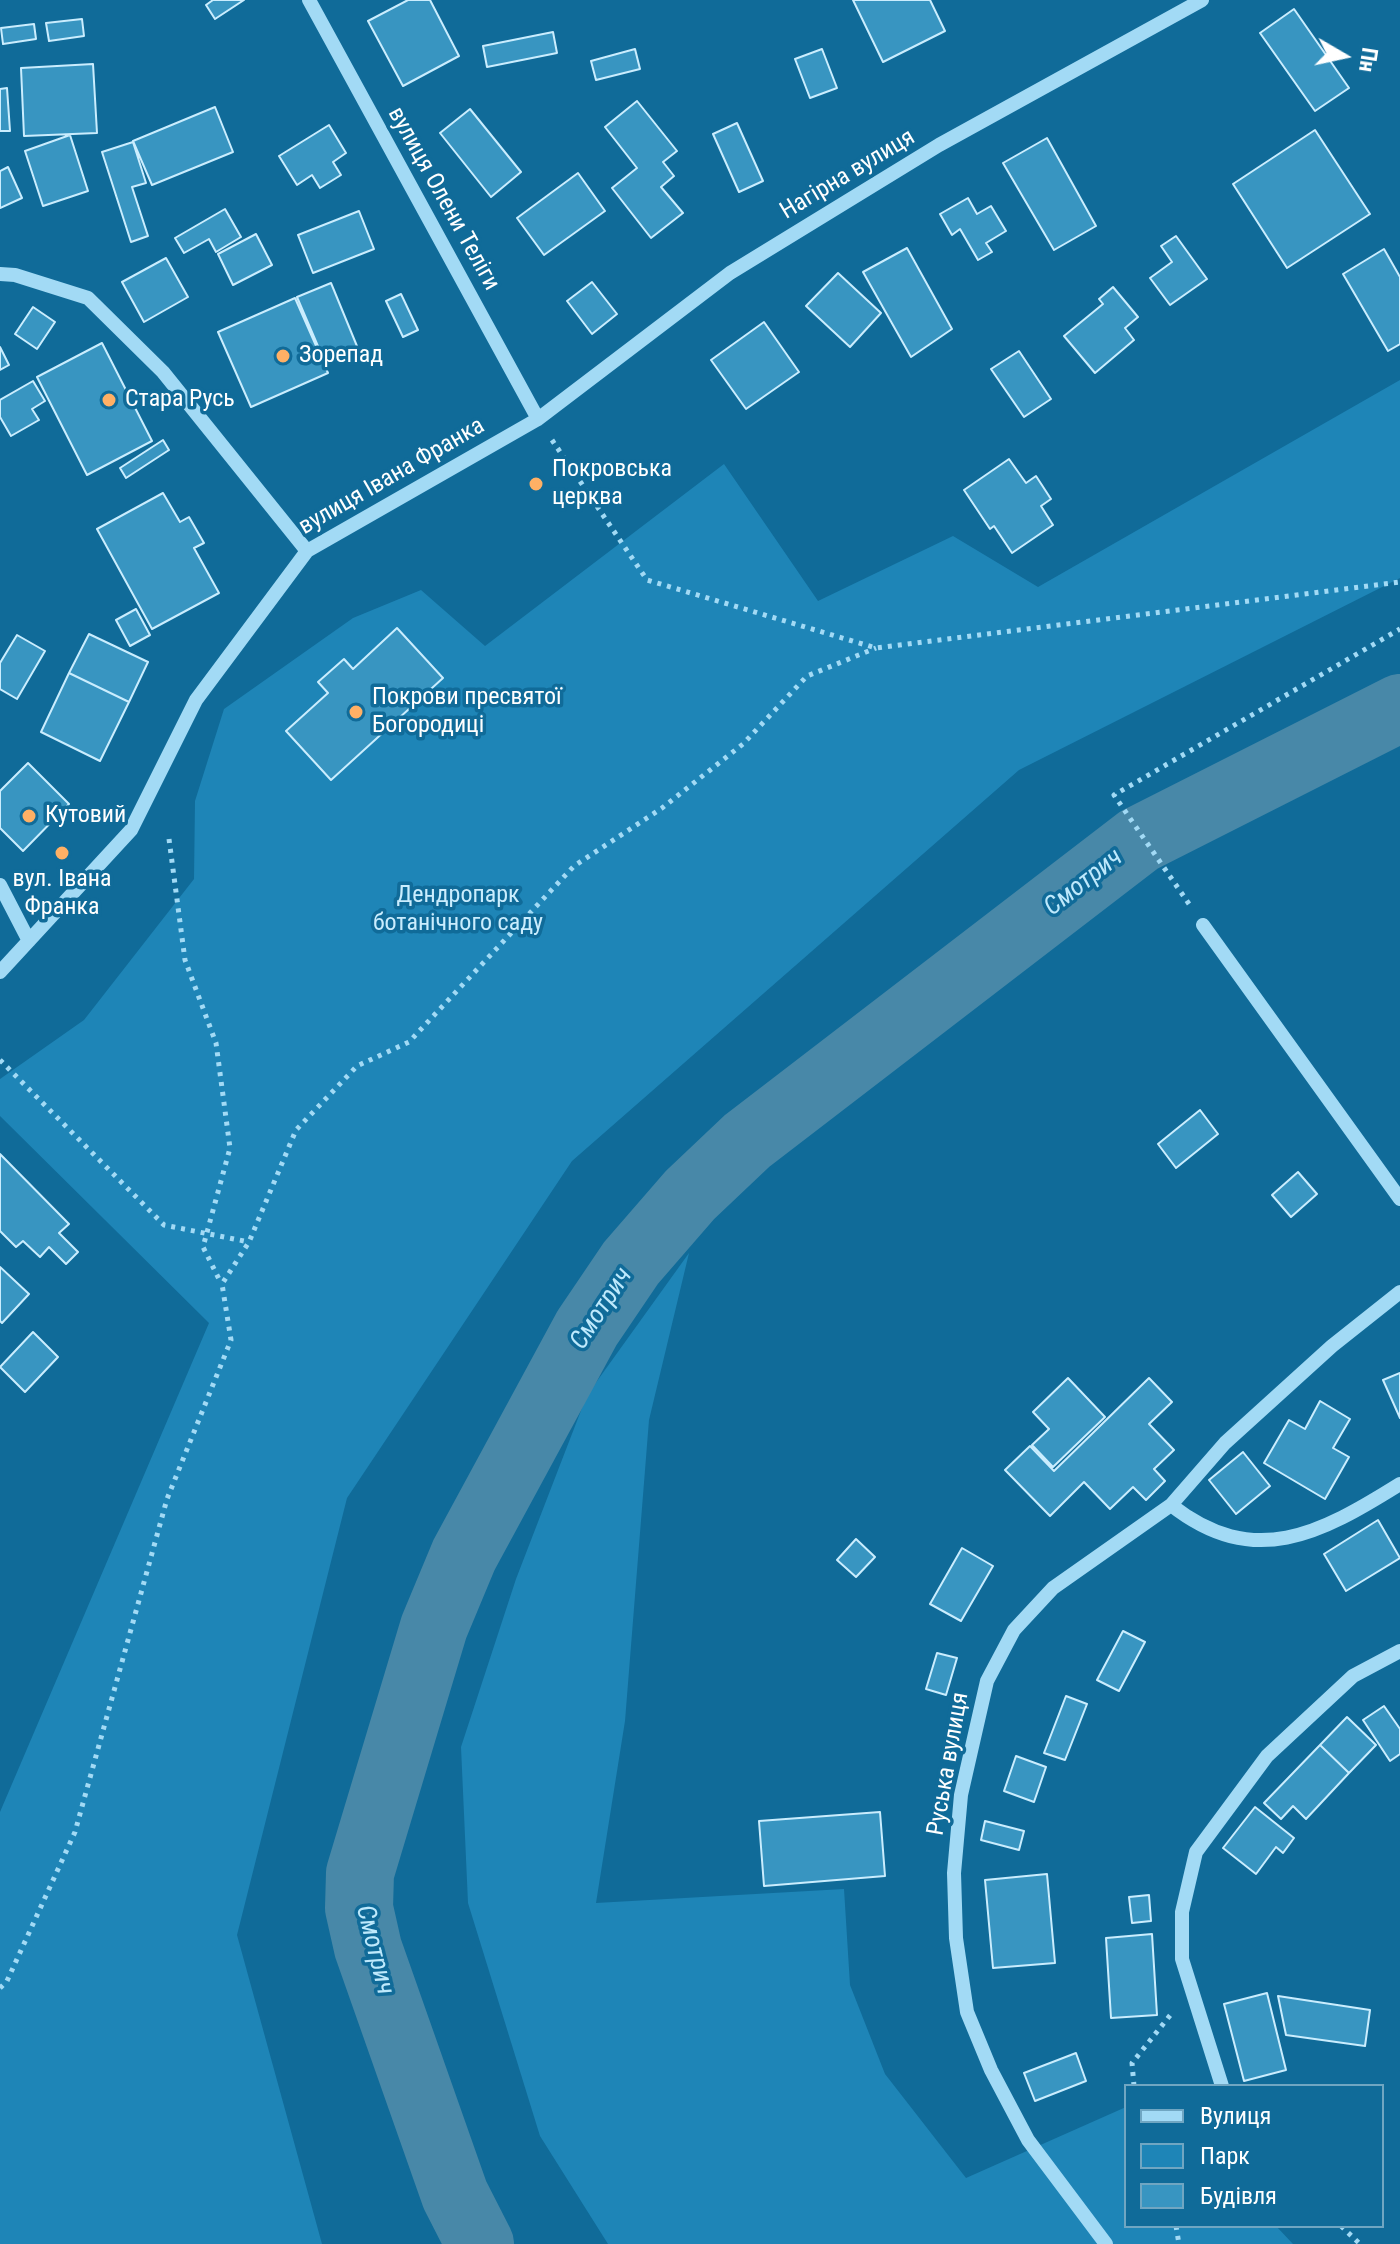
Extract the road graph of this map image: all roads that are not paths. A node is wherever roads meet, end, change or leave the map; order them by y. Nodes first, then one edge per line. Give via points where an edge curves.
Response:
1 (309, 0) edge
2 (1202, 0) edge
3 (0, 274) edge
4 (538, 419) junction
5 (307, 551) junction
6 (0, 885) edge
7 (1203, 925) road end
8 (29, 941) junction
9 (0, 972) edge
10 (1400, 1199) edge
11 (1400, 1292) edge
12 (1400, 1484) edge
13 (1171, 1505) junction
14 (1400, 1651) edge
15 (1221, 2084) edge
16 (1106, 2244) edge

1 - 4 street, вулиця Олени Теліги
2 - 4 street, Нагірна вулиця via 939,145 730,273
3 - 5 street via 88,298 163,372
4 - 5 street, вулиця Івана Франка
5 - 8 street, вулиця Івана Франка via 196,700 131,830
6 - 8 street
7 - 10 street
8 - 9 street, вулиця Івана Франка
11 - 13 street, Руська вулиця via 1225,1443
12 - 13 street via 1326,1527 1281,1541 1246,1542 1217,1534
13 - 16 street, Руська вулиця via 1053,1588 1014,1630 987,1681 973,1733 954,1873 956,1938 967,2012 1028,2140
14 - 15 street via 1353,1676 1267,1756 1196,1852 1182,1912 1182,1959

